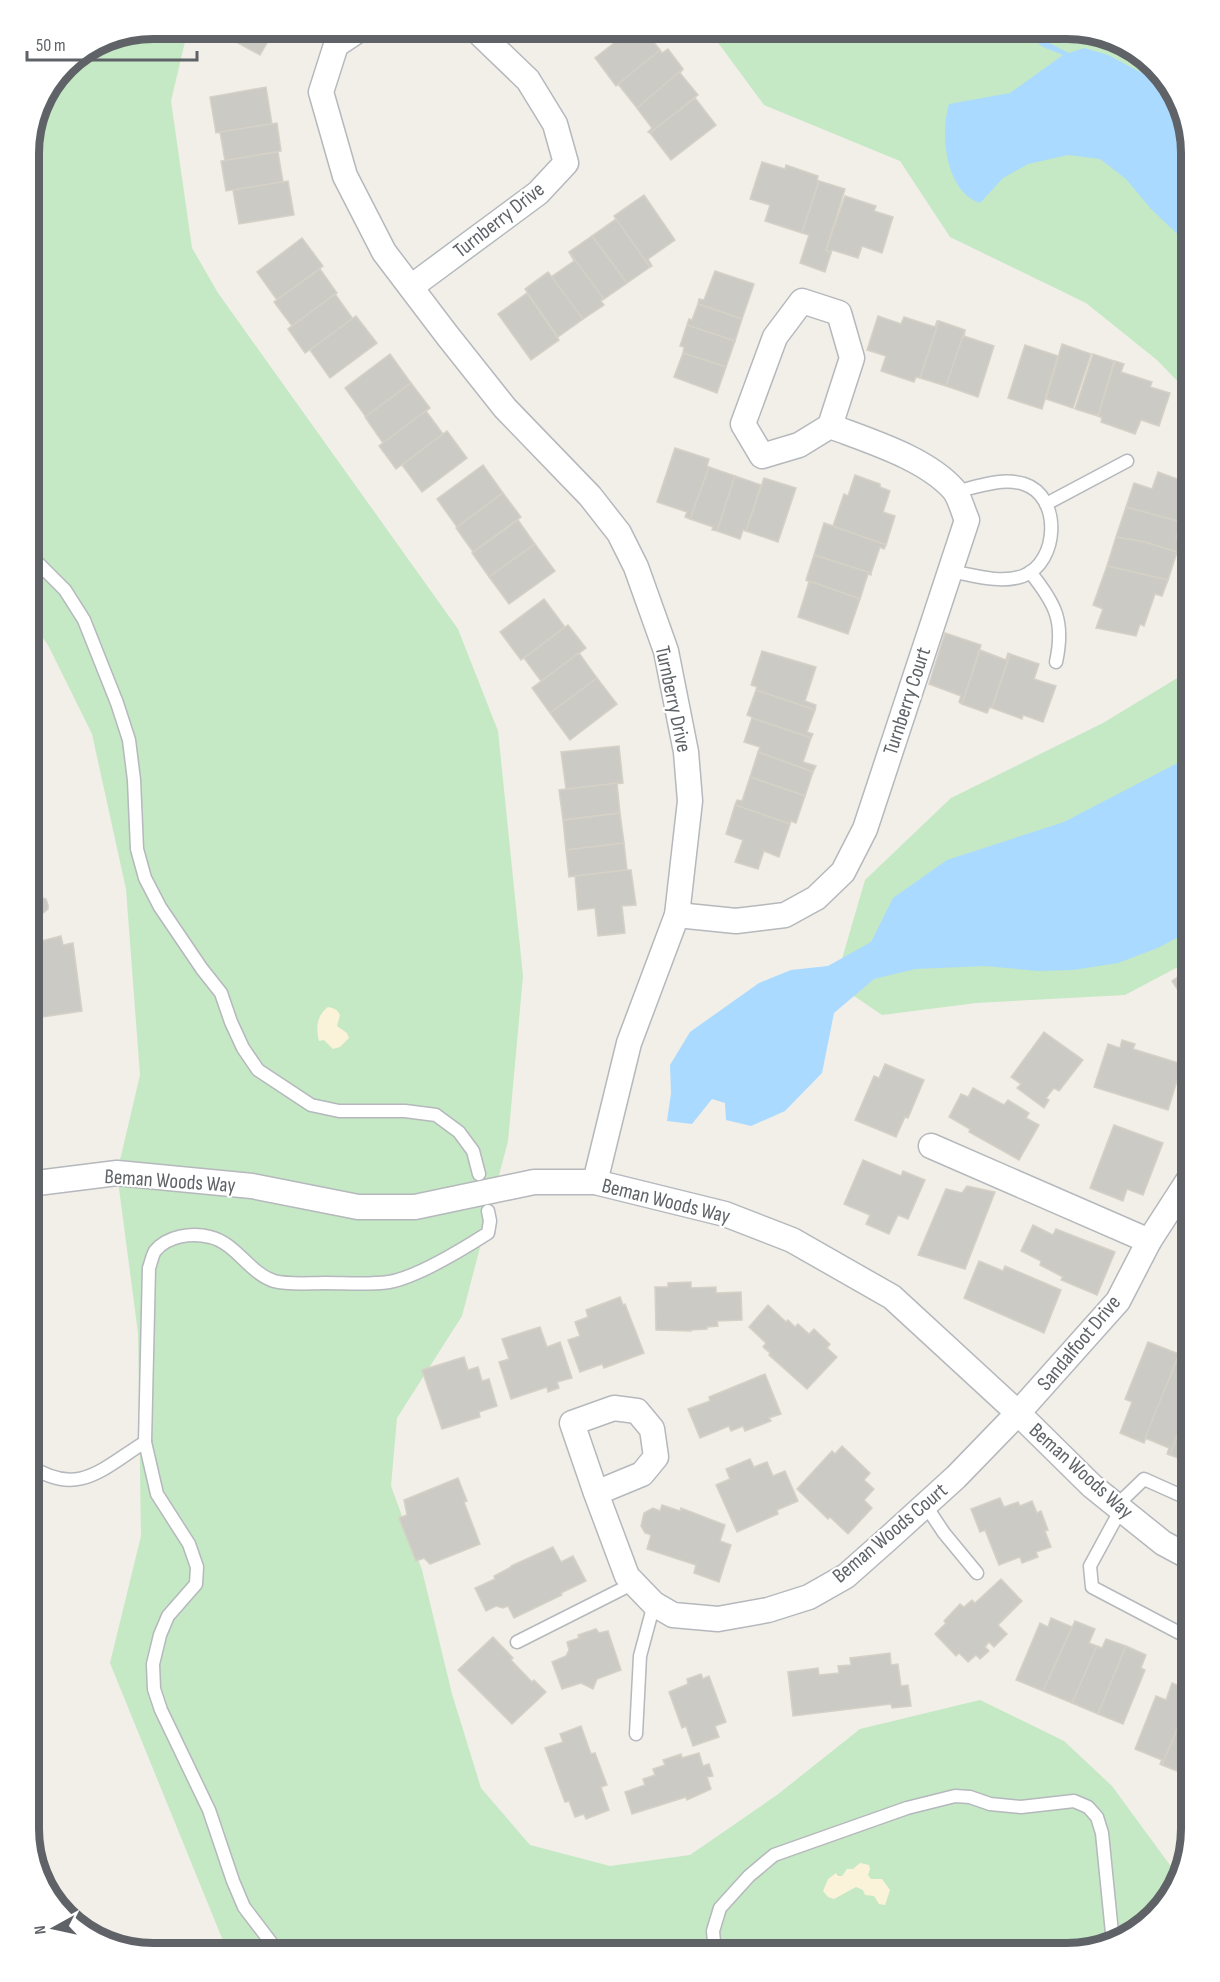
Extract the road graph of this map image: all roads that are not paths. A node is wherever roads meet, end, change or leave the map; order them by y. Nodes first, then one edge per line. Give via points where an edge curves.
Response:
1 (344, 39) edge
2 (486, 39) edge
3 (411, 287) junction
4 (830, 426) junction
5 (1127, 461) dead end
6 (956, 492) junction
7 (1046, 504) junction
8 (39, 564) edge
9 (950, 571) junction
10 (1030, 572) junction
11 (1056, 662) dead end
12 (677, 915) junction
13 (931, 1146) dead end
14 (479, 1174) dead end
15 (595, 1182) junction
16 (39, 1183) edge
17 (1181, 1191) edge
18 (488, 1211) dead end
19 (1149, 1241) junction
20 (1018, 1413) junction
21 (145, 1442) junction
22 (39, 1472) edge
23 (596, 1493) dead end
24 (1181, 1496) edge
25 (926, 1506) junction
26 (1118, 1508) junction
27 (1181, 1553) edge
28 (976, 1573) dead end
29 (634, 1583) junction
30 (654, 1604) junction
31 (1181, 1634) edge
32 (517, 1642) dead end
33 (636, 1734) dead end
34 (1112, 1933) edge
35 (271, 1943) edge
36 (714, 1943) edge

1 - 3 street, Turnberry Drive via 336,45 321,92 345,176 384,252
2 - 3 street, Turnberry Drive via 528,80 555,124 566,163 538,193
3 - 12 street, Turnberry Drive via 505,408 590,496 619,533 636,567 666,651 686,752 690,801
4 - 4 street via 852,358 839,313 802,301 775,337 743,423 762,456 799,445
4 - 6 street, Turnberry Court via 902,454 942,478
5 - 7 lane
6 - 7 lane via 1003,482 1024,484 1042,496
6 - 9 street, Turnberry Court via 967,520
7 - 10 lane via 1051,535 1048,550
8 - 14 lane via 65,590 84,620 117,703 129,740 138,849 145,878 221,993 243,1048 258,1070 311,1105 339,1111 436,1115 459,1132 473,1151
9 - 10 lane via 992,579
9 - 12 street, Turnberry Court via 865,829 843,872 816,898 785,915 736,921
10 - 11 lane via 1054,605 1060,621
12 - 15 street, Turnberry Drive via 629,1043
13 - 19 street
15 - 16 street, Beman Woods Way via 534,1182 416,1207 358,1207 252,1186 117,1173
15 - 20 street, Beman Woods Way via 725,1214 792,1240 892,1297
17 - 19 street, Sandalfoot Drive
18 - 21 lane via 488,1233 415,1274 389,1282 274,1281 211,1237 185,1235 166,1242 154,1252 149,1268
19 - 20 street, Sandalfoot Drive via 1118,1301
20 - 25 street, Beman Woods Court
20 - 26 street, Beman Woods Way
21 - 22 lane via 86,1479 66,1481
21 - 35 lane via 157,1494 189,1544 197,1567 196,1584 168,1616 160,1635 153,1664 154,1689 209,1810 244,1907
23 - 29 street, Beman Woods Court via 627,1576
24 - 26 lane via 1144,1479
25 - 28 lane
25 - 30 street, Beman Woods Court via 846,1576 809,1597 768,1610 718,1618 673,1615
26 - 27 street, Beman Woods Way
26 - 31 lane via 1090,1566 1092,1587
29 - 30 street, Beman Woods Court
29 - 32 lane
30 - 33 lane via 640,1656
34 - 36 lane via 1102,1833 1097,1817 1088,1807 1074,1801 1021,1807 955,1796 907,1808 774,1855 720,1908 713,1931

